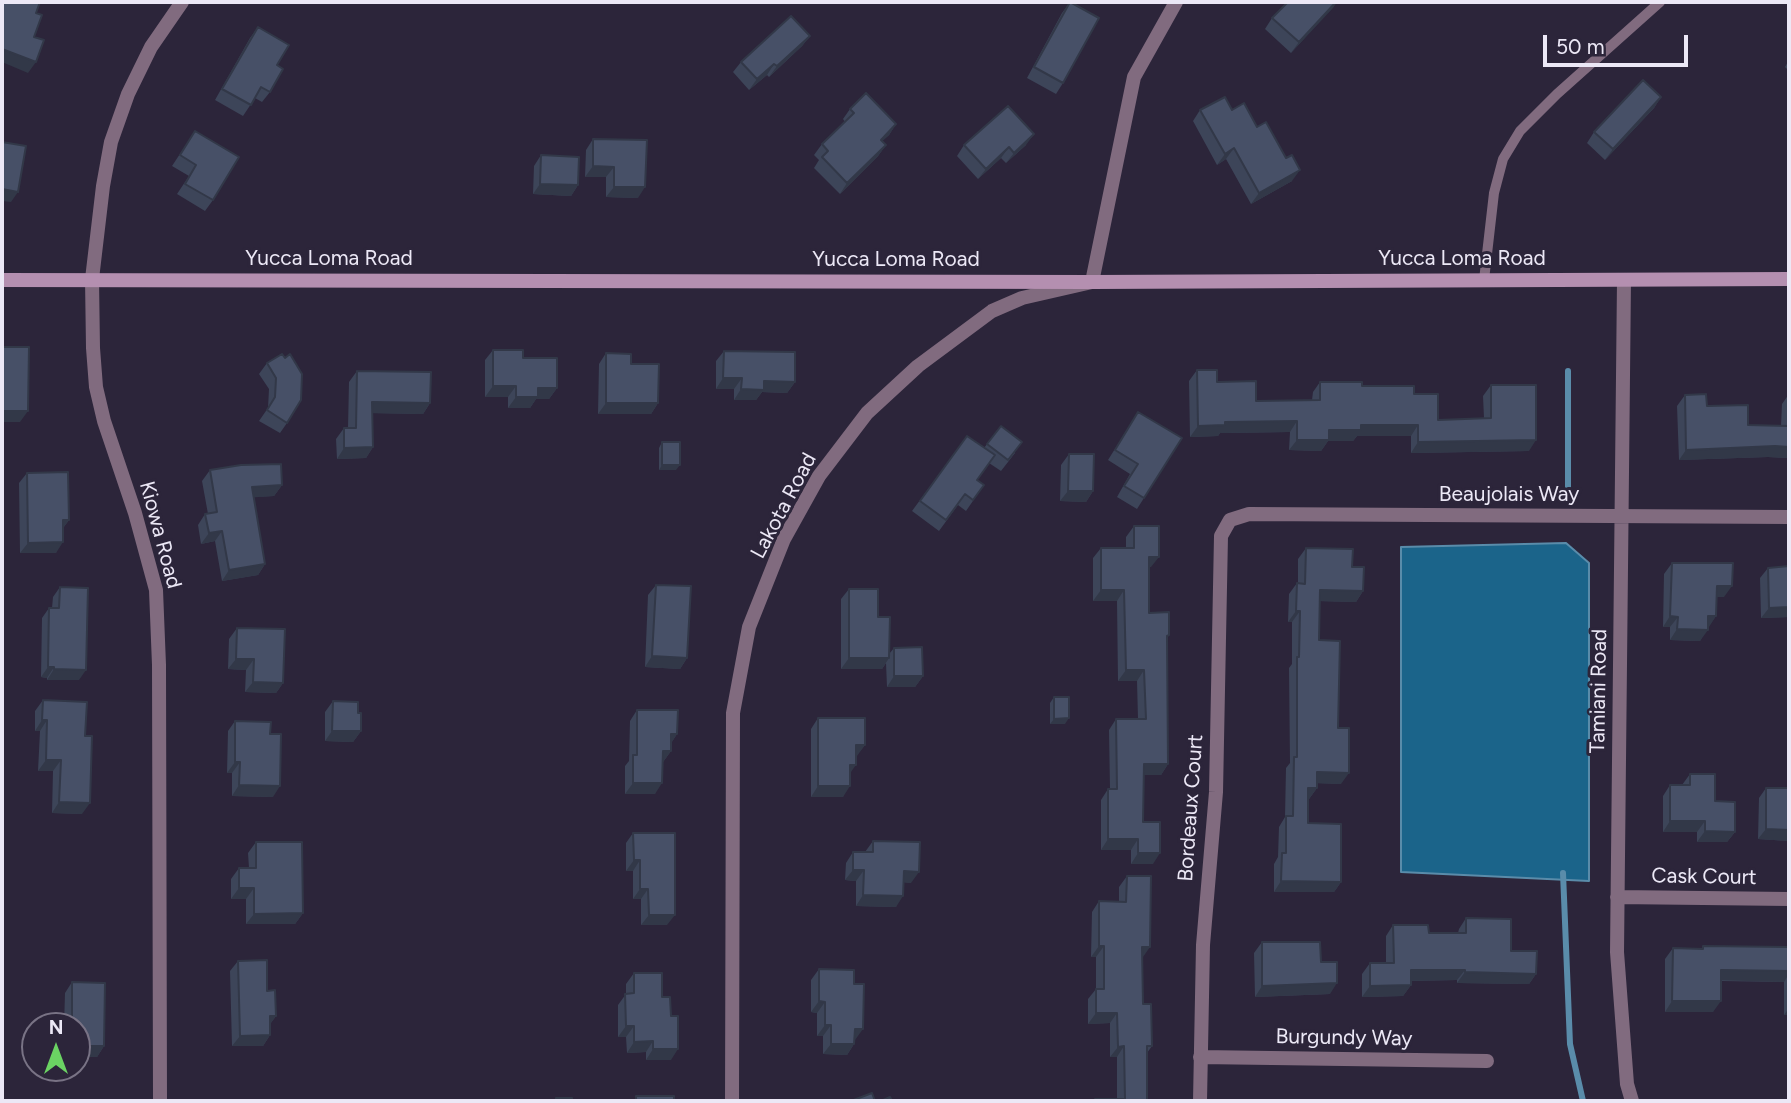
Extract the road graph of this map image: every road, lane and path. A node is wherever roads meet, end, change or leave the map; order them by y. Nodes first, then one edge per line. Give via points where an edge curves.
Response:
1 (182, 2) edge
2 (1176, 2) edge
3 (1660, 2) edge
4 (92, 279) junction
5 (1789, 279) edge
6 (2, 280) edge
7 (1484, 280) junction
8 (1624, 280) junction
9 (1092, 282) junction
10 (1622, 516) junction
11 (1789, 517) edge
12 (1230, 520) joint
13 (1618, 897) junction
14 (1789, 899) edge
15 (1200, 1057) junction
16 (1487, 1061) dead end
17 (160, 1101) edge
18 (732, 1101) edge
19 (1200, 1101) edge
20 (1632, 1101) edge

1 - 4 street, Kiowa Road via 151,47 111,142
2 - 9 street via 1134,78
3 - 7 lane via 1520,131 1503,159 1494,193
4 - 6 main road, Yucca Loma Road
4 - 9 main road, Yucca Loma Road
4 - 17 street, Kiowa Road via 96,387 156,590
5 - 8 main road, Yucca Loma Road
7 - 8 main road, Yucca Loma Road
7 - 9 main road, Yucca Loma Road
8 - 10 street, Tamiani Road
9 - 18 street, Lakota Road via 1022,298 992,311 918,366 867,413 819,476 784,539 749,627 733,713
10 - 11 street, Beaujolais Way
10 - 12 street, Beaujolais Way via 1249,514
10 - 13 street, Tamiani Road
12 - 15 street, Bordeaux Court via 1221,536 1216,792 1202,945
13 - 14 street, Cask Court
13 - 20 street, Tamiani Road via 1618,965
15 - 16 street, Burgundy Way
15 - 19 street, Bordeaux Court

